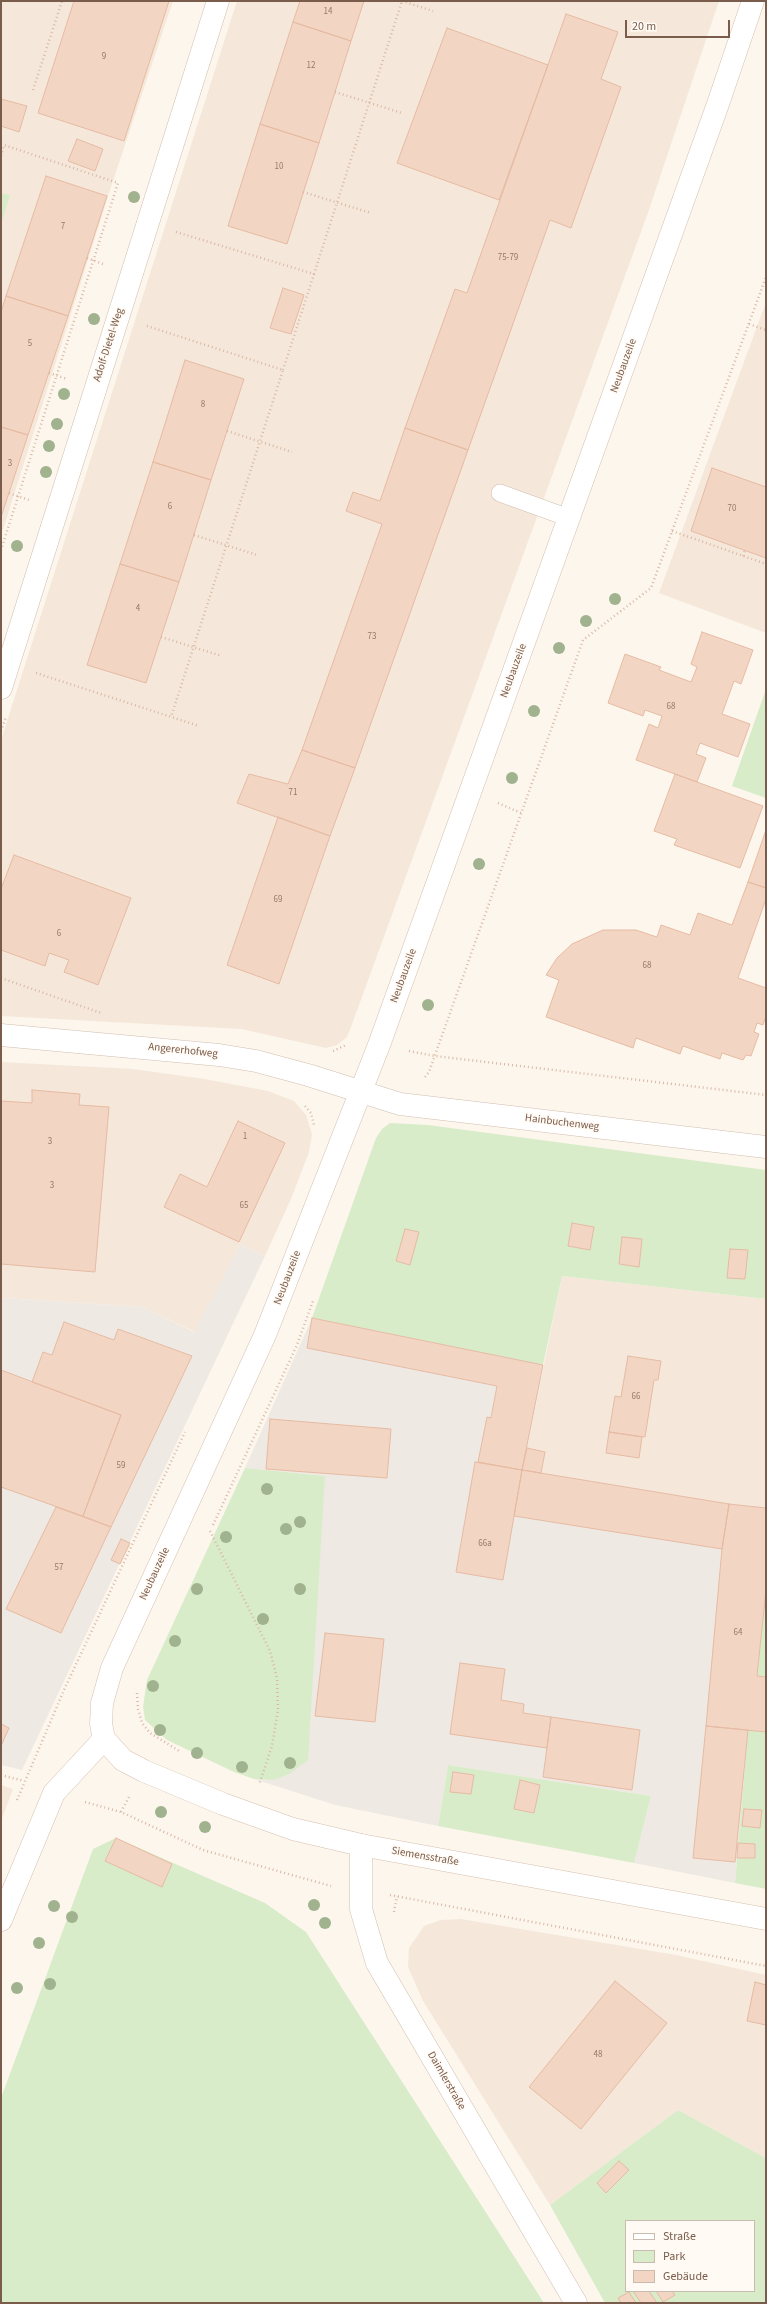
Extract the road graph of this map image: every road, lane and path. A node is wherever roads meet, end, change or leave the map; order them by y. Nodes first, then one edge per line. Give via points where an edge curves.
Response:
1 (62, 1) edge
2 (218, 1) edge
3 (402, 1) edge
4 (753, 1) edge
5 (433, 11) dead end
6 (33, 90) dead end
7 (335, 92) dead end
8 (369, 102) junction
9 (402, 113) dead end
10 (3, 145) edge
11 (1, 156) edge
12 (304, 192) dead end
13 (337, 202) junction
14 (371, 213) dead end
15 (175, 231) dead end
16 (314, 274) junction
17 (766, 277) edge
18 (748, 324) junction
19 (146, 325) dead end
20 (766, 330) edge
21 (283, 370) junction
22 (227, 431) dead end
23 (260, 442) junction
24 (292, 452) dead end
25 (500, 493) dead end
26 (570, 518) junction
27 (672, 531) junction
28 (194, 535) dead end
29 (226, 545) junction
30 (1, 550) edge
31 (745, 550) dead end
32 (257, 555) dead end
33 (743, 556) junction
34 (766, 564) edge
35 (161, 637) dead end
36 (193, 647) junction
37 (222, 656) dead end
38 (28, 671) dead end
39 (1, 688) edge
40 (171, 717) junction
41 (199, 726) dead end
42 (1, 978) edge
43 (102, 1013) dead end
44 (1, 1035) edge
45 (349, 1043) dead end
46 (325, 1051) dead end
47 (435, 1056) junction
48 (360, 1092) junction
49 (766, 1095) edge
50 (302, 1102) dead end
51 (400, 1104) junction
52 (315, 1128) dead end
53 (766, 1147) edge
54 (313, 1300) dead end
55 (189, 1425) dead end
56 (210, 1531) junction
57 (207, 1538) dead end
58 (139, 1686) dead end
59 (104, 1739) junction
60 (186, 1755) dead end
61 (1, 1775) edge
62 (24, 1781) junction
63 (253, 1782) dead end
64 (259, 1785) junction
65 (266, 1787) dead end
66 (16, 1801) dead end
67 (360, 1845) junction
68 (766, 1919) edge
69 (1, 1920) edge
70 (576, 2303) edge

1 - 6 path
2 - 39 street, Adolf-Dietel-Weg
3 - 5 path
3 - 8 path
4 - 26 street, Neubauzeile
7 - 8 path
8 - 9 path
8 - 13 path
10 - 11 path
10 - 30 path via 118,183
12 - 13 path
13 - 14 path
13 - 16 path
15 - 16 path
16 - 21 path
17 - 18 path
18 - 20 path
18 - 27 path
19 - 21 path
21 - 23 path
22 - 23 path
23 - 24 path
23 - 29 path
25 - 26 lane
26 - 48 street, Neubauzeile
27 - 33 path
27 - 47 path via 651,588 583,640
28 - 29 path
29 - 32 path
29 - 36 path
31 - 33 path
33 - 34 path
35 - 36 path
36 - 37 path
36 - 40 path
38 - 40 path
40 - 41 path
42 - 43 path
44 - 48 street, Angererhofweg via 219,1055 256,1061
45 - 46 path via 332,1052
47 - 49 path
47 - 51 path via 429,1072
48 - 51 street, Hainbuchenweg
48 - 59 street, Neubauzeile via 265,1335 112,1668 102,1703 101,1724
50 - 52 path via 311,1114
51 - 53 street, Hainbuchenweg
54 - 56 path via 297,1345
55 - 62 path
56 - 57 path
56 - 64 path via 270,1651 277,1678 278,1710 272,1746
58 - 60 path via 138,1709 142,1722 159,1740
59 - 67 street, Siemensstraße via 123,1760 156,1776 293,1829
59 - 69 street via 54,1793
61 - 62 path
62 - 66 path
63 - 64 path
64 - 65 path
67 - 68 street, Siemensstraße
67 - 70 street, Daimlerstraße via 361,1909 377,1963

